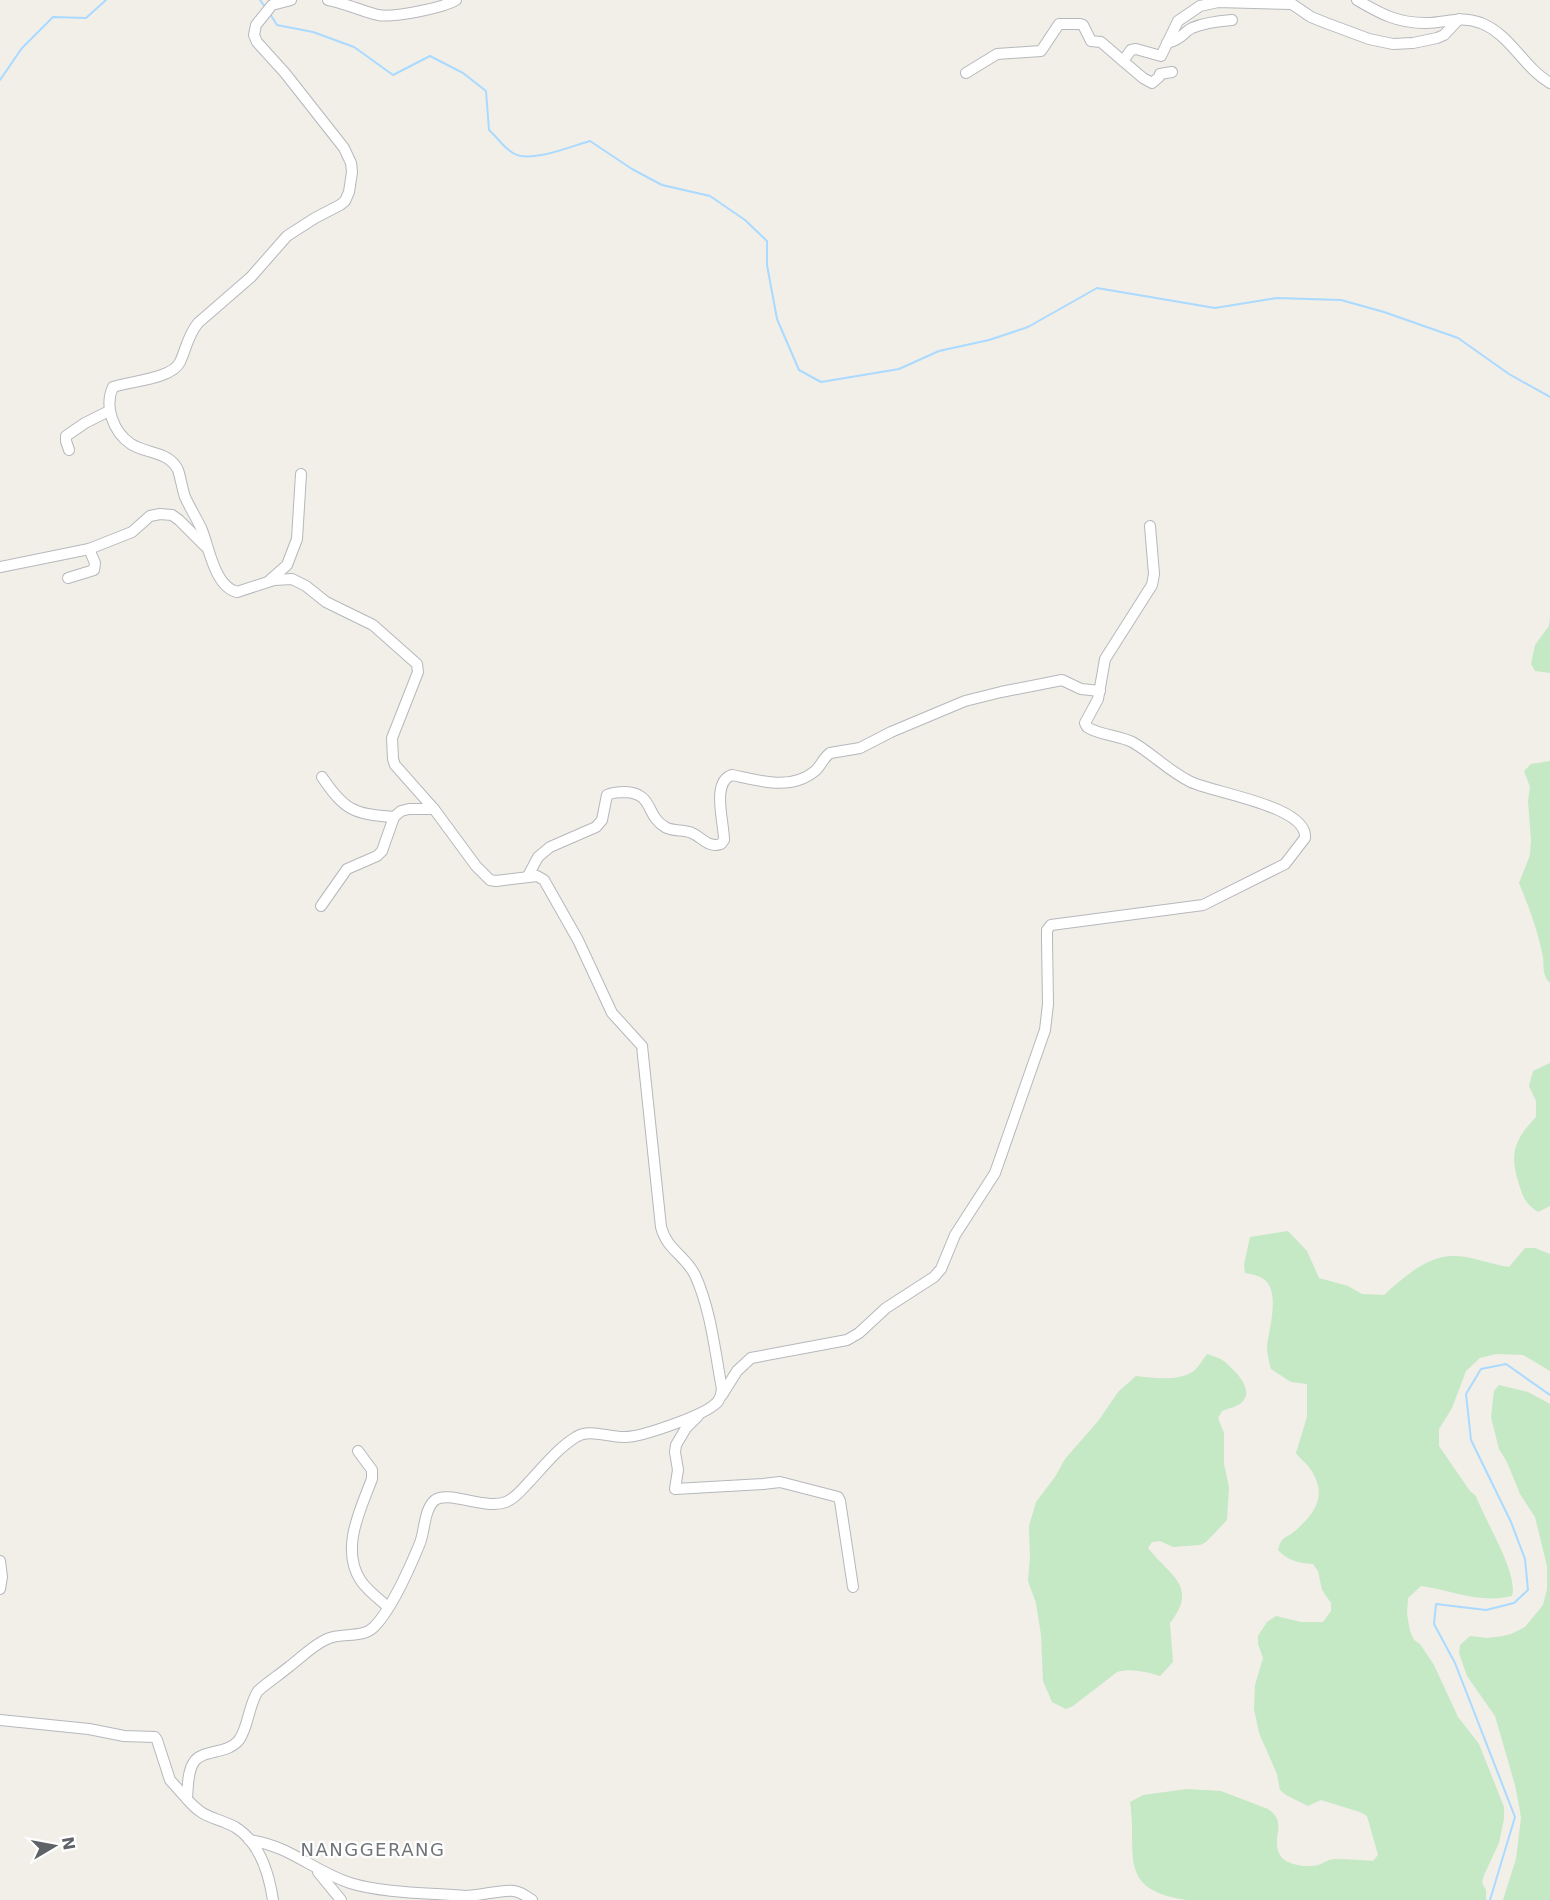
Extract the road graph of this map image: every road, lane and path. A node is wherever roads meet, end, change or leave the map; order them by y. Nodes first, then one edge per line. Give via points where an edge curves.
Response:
1 (291, 0) edge
2 (328, 0) edge
3 (456, 0) edge
4 (1357, 0) edge
5 (1459, 18) junction
6 (1232, 20) dead end
7 (1167, 43) junction
8 (1123, 61) junction
9 (1172, 72) dead end
10 (966, 73) dead end
11 (1550, 83) edge
12 (109, 411) junction
13 (69, 450) dead end
14 (301, 474) dead end
15 (1150, 526) dead end
16 (89, 549) junction
17 (208, 549) junction
18 (0, 567) edge
19 (68, 578) dead end
20 (268, 582) junction
21 (1100, 691) junction
22 (322, 777) dead end
23 (434, 809) junction
24 (394, 817) junction
25 (528, 876) junction
26 (321, 906) dead end
27 (720, 1398) junction
28 (703, 1412) junction
29 (358, 1451) dead end
30 (0, 1561) edge
31 (853, 1587) dead end
32 (0, 1588) edge
33 (388, 1607) junction
34 (0, 1720) edge
35 (187, 1800) junction
36 (249, 1840) junction
37 (314, 1867) junction
38 (273, 1900) edge
39 (341, 1900) edge
40 (532, 1900) edge

1 - 12 street via 272,5 259,20 254,30 257,42 348,156 352,172 349,192 340,205 287,236 251,276 198,323 174,370 113,387
2 - 3 street via 382,16 420,11
4 - 5 street via 1402,22
5 - 7 street via 1437,38 1393,44 1326,23 1292,4 1218,2 1183,16
5 - 11 street via 1495,31 1536,74
6 - 7 street via 1194,27
7 - 8 street via 1161,56 1136,49
8 - 9 street via 1152,83 1160,74
8 - 10 street via 1101,42 1091,41 1083,25 1061,23 1041,51 998,54
12 - 13 street via 66,436
12 - 17 street via 129,442 174,464
14 - 20 street via 297,539 287,565
15 - 21 street via 1152,585 1105,659
16 - 17 street via 132,532 150,516 160,514 179,520
16 - 18 street
16 - 19 street via 94,570
17 - 20 street via 230,590 242,591
20 - 23 street via 287,578 301,582 326,602 374,625 415,661 418,672 394,731 392,755 395,765
21 - 25 street via 1054,680 1000,692 956,704 860,748 830,753 802,781 783,784 726,777 720,793 724,840 716,846 693,834 663,826 643,796 612,792 607,795 602,820 596,827 549,847 538,857
21 - 27 street via 1087,717 1087,727 1134,743 1191,782 1276,808 1298,822 1305,838 1285,864 1203,905 1051,925 1047,930 1045,1030 995,1173 955,1234 941,1269 847,1340 751,1358 737,1371
22 - 24 street via 344,805 357,812
23 - 24 street via 409,809
23 - 25 street via 490,880
24 - 26 street via 382,851 347,869
25 - 27 street via 544,880 612,1013 642,1046 661,1227 666,1241 690,1267 700,1288 722,1389
27 - 28 street
28 - 31 street via 686,1428 676,1445 675,1489 775,1481 838,1497
28 - 33 street via 629,1437 580,1435 506,1502 487,1505 447,1497 435,1501
29 - 33 street via 372,1470 372,1479 353,1535 351,1556 360,1581
30 - 32 street
33 - 35 street via 368,1631 326,1639 258,1691 252,1699 242,1737 228,1749 193,1762
34 - 35 street via 154,1737 170,1780
35 - 36 street via 202,1815 233,1826
36 - 37 street via 269,1842
36 - 38 street via 265,1864
37 - 39 street
37 - 40 street via 377,1889 465,1896 511,1890

